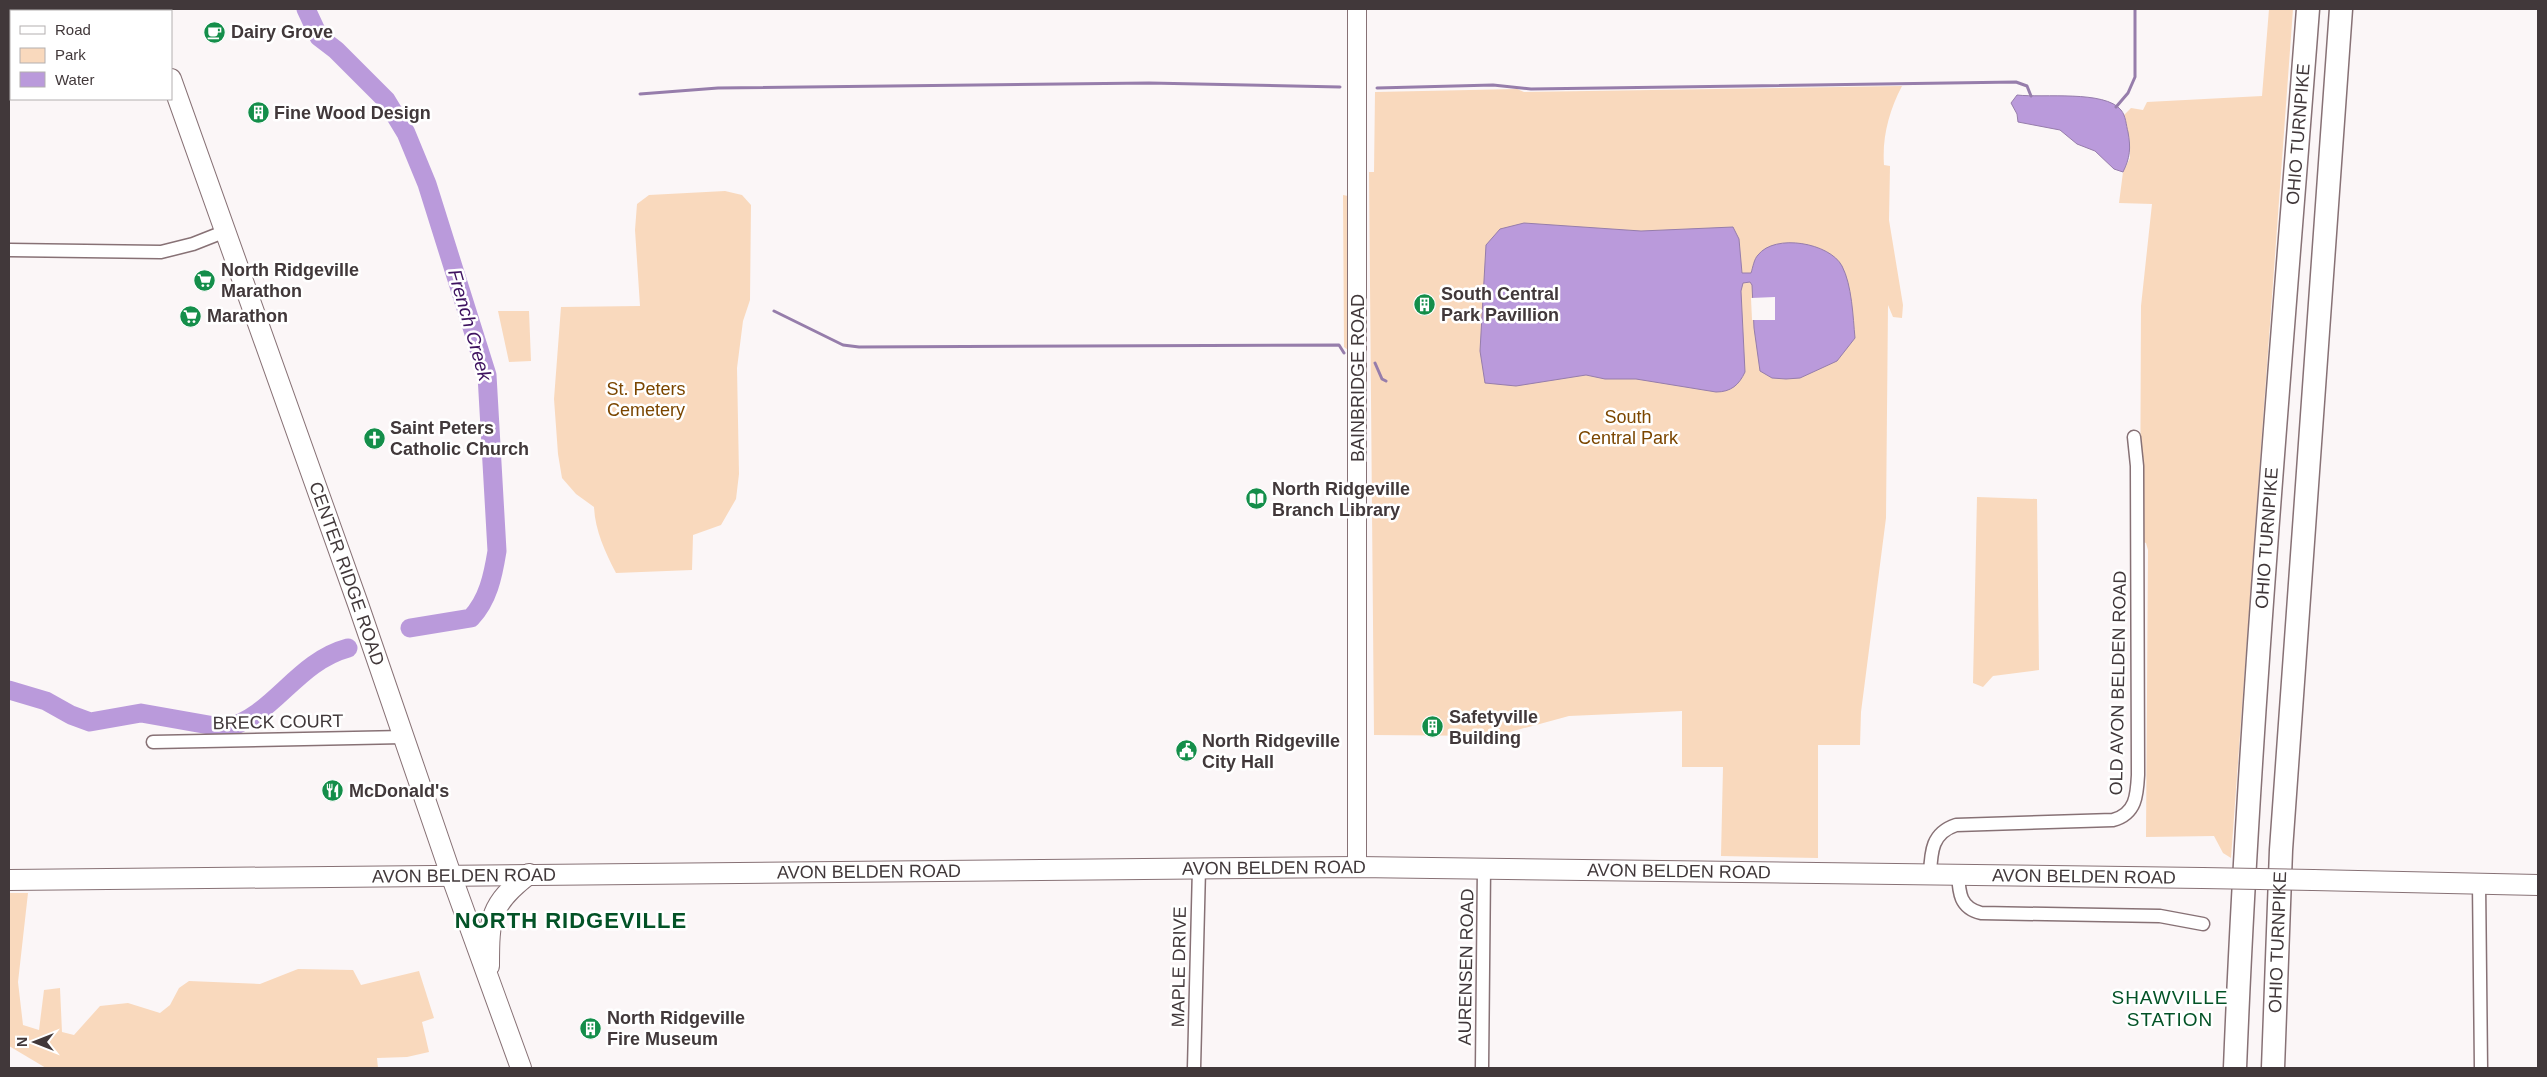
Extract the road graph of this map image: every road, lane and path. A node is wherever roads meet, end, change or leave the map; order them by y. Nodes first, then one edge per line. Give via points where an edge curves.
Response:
1 (1357, 9) edge
2 (2308, 9) edge
3 (2341, 9) edge
4 (172, 82) edge
5 (226, 231) junction
6 (9, 250) edge
7 (2134, 437) dead end
8 (404, 737) junction
9 (153, 742) dead end
10 (1357, 867) junction
11 (1484, 867) junction
12 (1199, 868) junction
13 (529, 874) junction
14 (1930, 874) junction
15 (1958, 874) junction
16 (450, 875) junction
17 (9, 880) edge
18 (2479, 882) junction
19 (2538, 885) edge
20 (2203, 924) dead end
21 (489, 980) junction
22 (521, 1068) edge
23 (1194, 1068) edge
24 (1482, 1068) edge
25 (2234, 1068) edge
26 (2272, 1068) edge
27 (2481, 1068) edge

1 - 10 street, BAINBRIDGE ROAD
2 - 25 highway, OHIO TURNPIKE via 2252,745
3 - 26 highway, OHIO TURNPIKE via 2282,840
4 - 5 main road, CENTER RIDGE ROAD
5 - 6 street via 161,252
5 - 8 main road, CENTER RIDGE ROAD
7 - 14 street, OLD AVON BELDEN ROAD via 2137,466 2138,775 2132,808 2125,816 2113,820 1969,824 1948,828 1933,843
8 - 9 street, BRECK COURT
8 - 16 main road, CENTER RIDGE ROAD
10 - 11 main road, AVON BELDEN ROAD
10 - 12 main road, AVON BELDEN ROAD
11 - 14 main road, AVON BELDEN ROAD
11 - 24 street, AURENSEN ROAD
12 - 13 main road, AVON BELDEN ROAD
12 - 23 street, MAPLE DRIVE
13 - 16 main road, AVON BELDEN ROAD
13 - 21 main road via 501,898 494,912 489,941
14 - 15 main road, AVON BELDEN ROAD
15 - 18 main road, AVON BELDEN ROAD, bridge
15 - 20 street via 1962,901 1967,908 1981,913 2160,916
16 - 17 main road, AVON BELDEN ROAD
16 - 21 main road, CENTER RIDGE ROAD
18 - 19 main road, AVON BELDEN ROAD
18 - 27 street
21 - 22 main road, CENTER RIDGE ROAD

